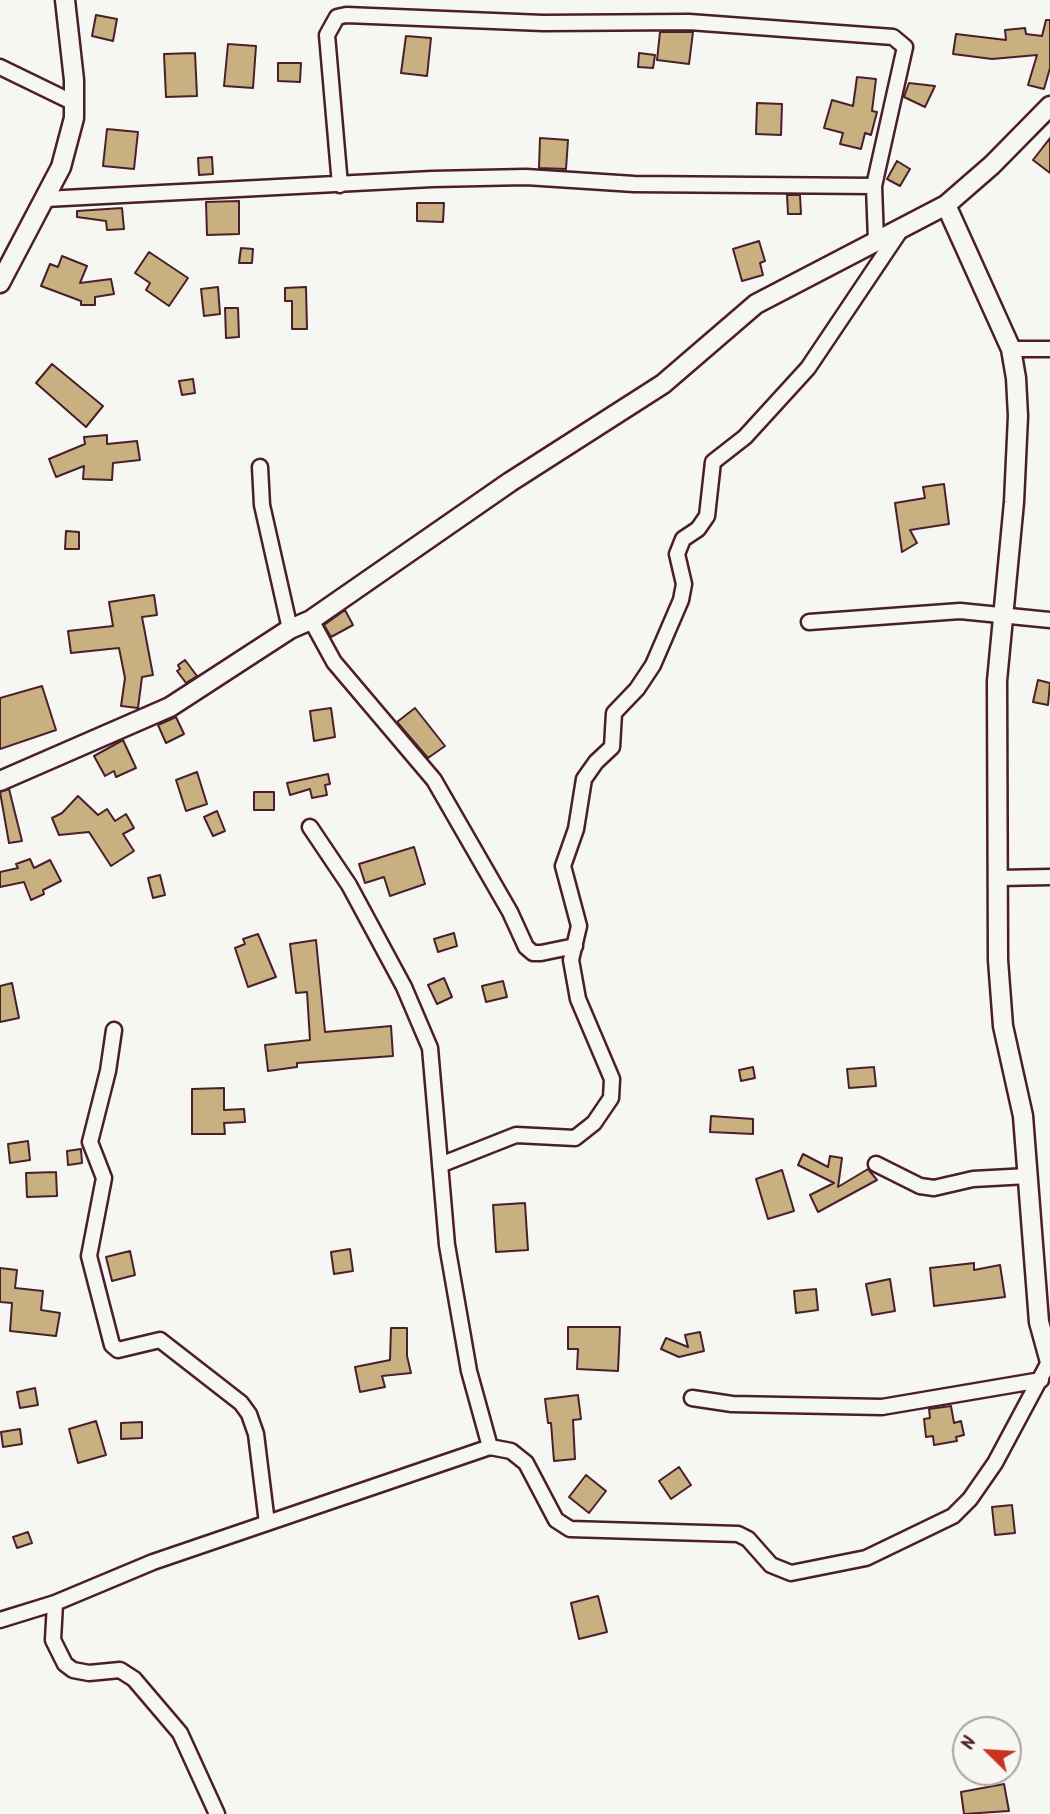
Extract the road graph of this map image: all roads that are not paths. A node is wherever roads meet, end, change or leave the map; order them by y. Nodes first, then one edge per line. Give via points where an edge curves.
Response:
1 (65, 0) edge
2 (0, 67) edge
3 (74, 103) junction
4 (1050, 106) edge
5 (340, 185) junction
6 (874, 186) junction
7 (45, 200) junction
8 (946, 205) junction
9 (900, 231) junction
10 (876, 242) junction
11 (0, 283) edge
12 (1011, 349) junction
13 (1050, 349) edge
14 (260, 467) dead end
15 (1001, 617) junction
16 (311, 620) junction
17 (1050, 620) edge
18 (809, 622) dead end
19 (290, 629) junction
20 (0, 781) edge
21 (310, 827) dead end
22 (1050, 877) edge
23 (999, 878) junction
24 (575, 946) junction
25 (114, 1030) dead end
26 (876, 1164) dead end
27 (440, 1166) junction
28 (1028, 1176) junction
29 (1050, 1362) edge
30 (1041, 1380) junction
31 (692, 1398) dead end
32 (490, 1447) junction
33 (267, 1523) junction
34 (55, 1603) junction
35 (0, 1620) edge
36 (217, 1814) edge

1 - 3 street
2 - 3 street
3 - 7 street via 61,167
4 - 8 street
5 - 6 street via 526,177 634,184
5 - 6 street via 327,34 337,18 346,15 542,23 689,22 893,37 905,47
5 - 7 street
6 - 10 street
7 - 11 street
8 - 9 street
8 - 12 street
9 - 10 street
9 - 24 street via 808,368 745,437 713,462 707,516 683,539 677,554 684,584 681,600 653,665 614,713 612,747 584,779 576,829 563,866 579,926
10 - 16 street via 756,304 663,384 510,482
12 - 13 street
12 - 15 street via 1018,416
14 - 19 street via 262,505
15 - 17 street
15 - 18 street via 960,611
15 - 23 street via 997,681
16 - 19 street
16 - 24 street via 334,662 435,780 526,947 541,953
19 - 20 street via 170,707
21 - 27 street via 349,885 421,1023 432,1059
22 - 23 street
23 - 28 street via 1001,1005 1023,1116
24 - 27 street via 571,960 578,999 613,1086 605,1109 575,1138 516,1135
25 - 33 street via 90,1142 104,1178 89,1256 112,1345 118,1350 160,1340 241,1404 256,1434
26 - 28 street via 920,1186 934,1188 973,1179
27 - 32 street via 447,1245 469,1371
28 - 29 street via 1039,1322
29 - 30 street
30 - 31 street via 882,1407 732,1404
30 - 32 street via 982,1484 953,1516 866,1558 813,1571 782,1570 738,1534 570,1529 556,1520 526,1463 511,1451
32 - 33 street
33 - 34 street via 153,1562
34 - 35 street
34 - 36 street via 53,1640 65,1664 89,1673 120,1670 134,1679 180,1733

